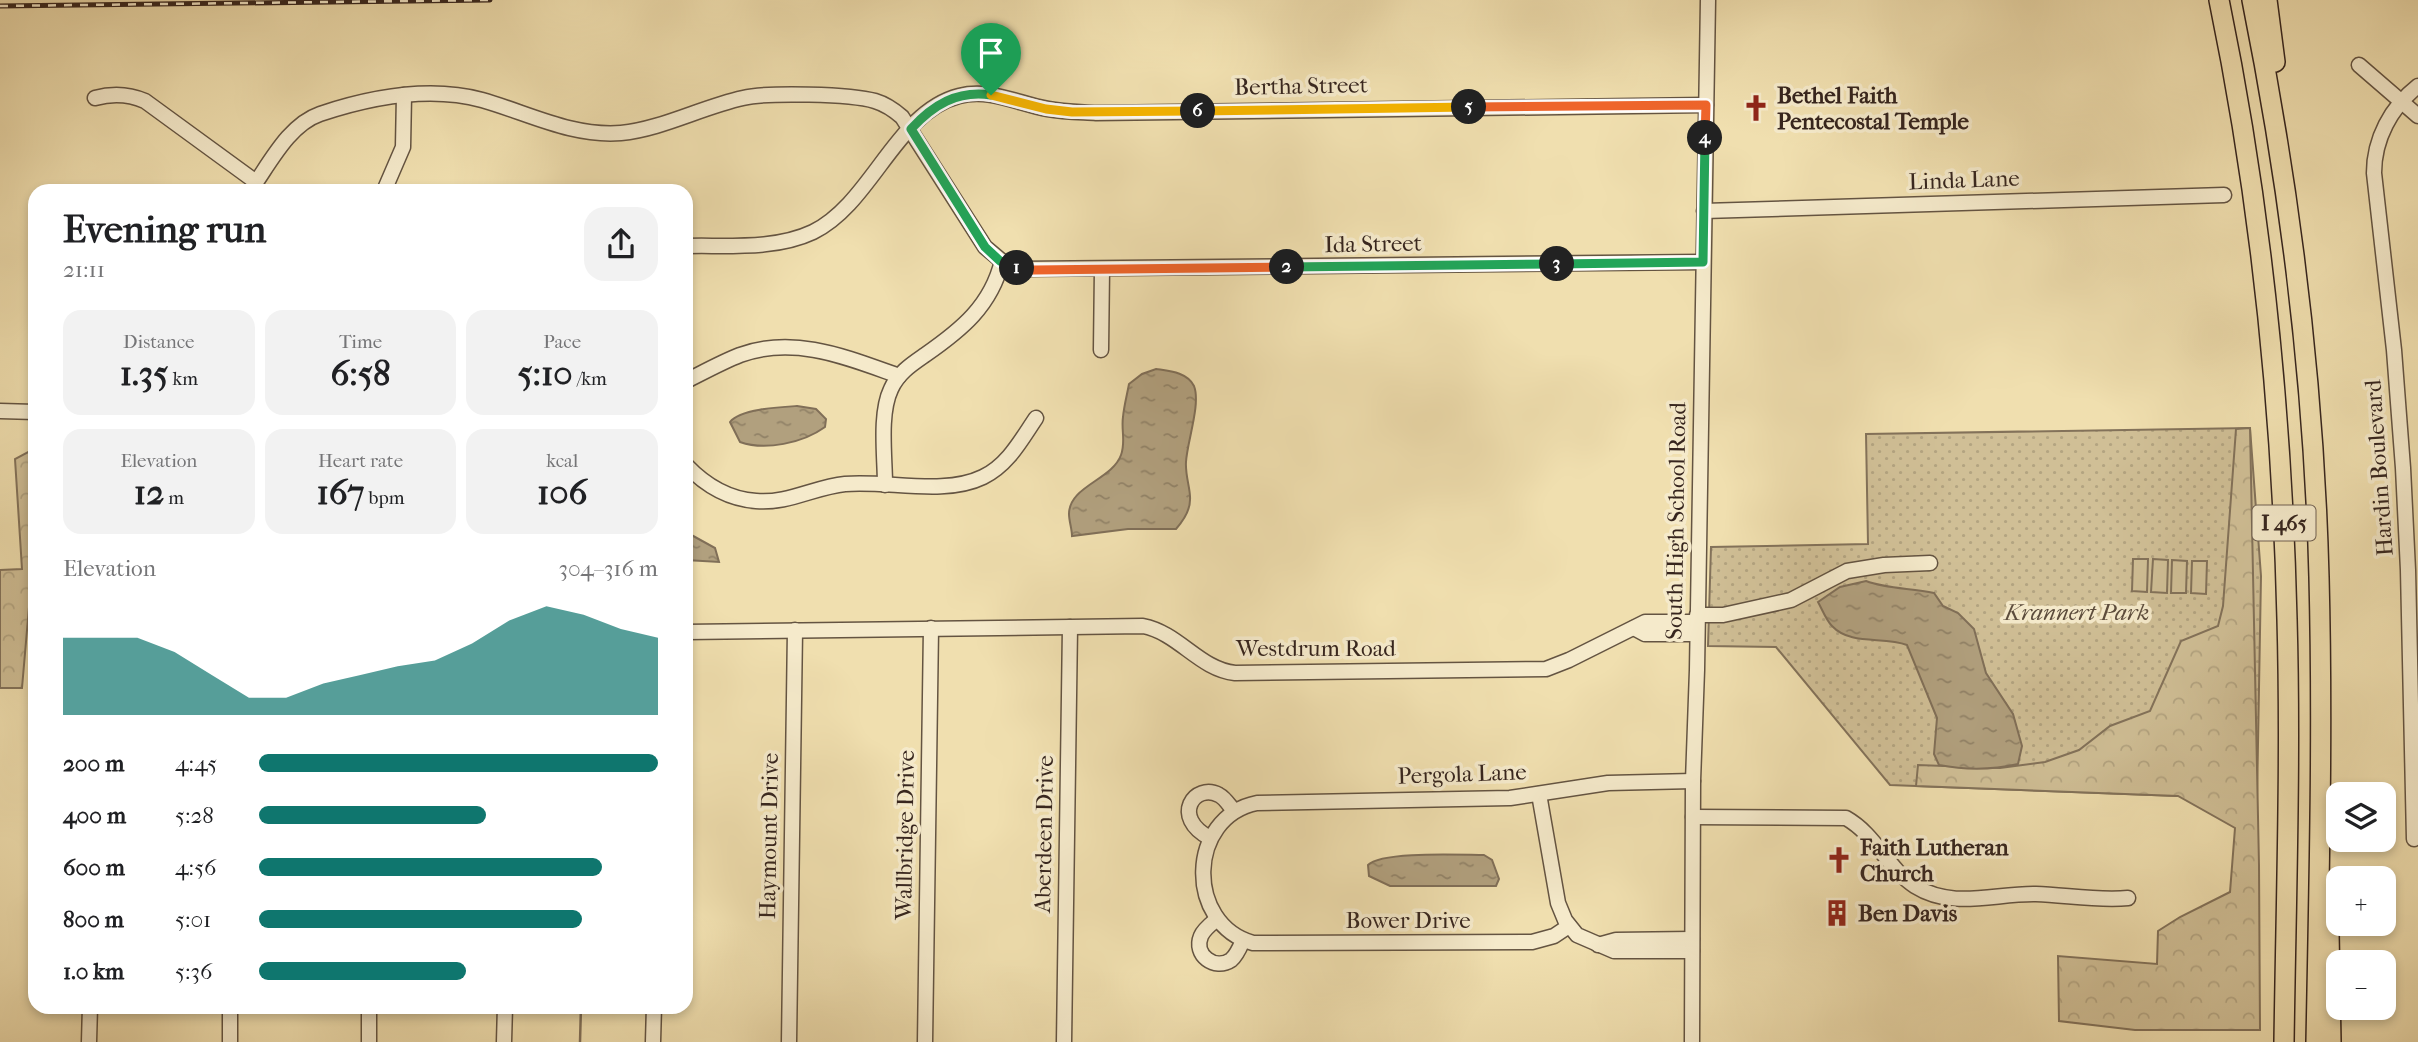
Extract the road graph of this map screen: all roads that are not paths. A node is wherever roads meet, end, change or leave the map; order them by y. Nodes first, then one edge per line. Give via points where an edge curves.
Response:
1 (1708, 0) edge
2 (2219, 3) edge
3 (2260, 4) edge
4 (2359, 65) dead end
5 (2418, 86) edge
6 (404, 95) junction
7 (95, 98) dead end
8 (2402, 102) junction
9 (1706, 105) junction
10 (2418, 116) edge
11 (911, 129) junction
12 (250, 184) edge
13 (254, 184) edge
14 (387, 184) edge
15 (2224, 195) dead end
16 (1704, 211) junction
17 (693, 246) edge
18 (1002, 261) junction
19 (1703, 262) junction
20 (1102, 269) junction
21 (1101, 350) dead end
22 (899, 376) junction
23 (693, 378) edge
24 (0, 411) edge
25 (28, 412) edge
26 (1036, 418) dead end
27 (693, 472) edge
28 (885, 485) junction
29 (1930, 563) dead end
30 (1697, 624) junction
31 (1070, 626) junction
32 (931, 628) junction
33 (794, 630) junction
34 (693, 632) edge
35 (2414, 710) edge
36 (1693, 780) junction
37 (1539, 794) junction
38 (1234, 811) junction
39 (1693, 817) junction
40 (1210, 838) junction
41 (2414, 839) dead end
42 (2319, 869) junction
43 (2128, 898) dead end
44 (1217, 919) junction
45 (1569, 926) junction
46 (1243, 940) junction
47 (1692, 945) junction
48 (90, 1014) edge
49 (230, 1014) edge
50 (369, 1014) edge
51 (505, 1014) edge
52 (654, 1014) edge
53 (89, 1042) edge
54 (230, 1042) edge
55 (369, 1042) edge
56 (504, 1042) edge
57 (653, 1042) edge
58 (789, 1042) edge
59 (925, 1042) edge
60 (1063, 1042) edge
61 (1692, 1042) edge
62 (2284, 1042) edge
63 (2316, 1042) edge
64 (2331, 1042) edge

1 - 9 street, South High School Road
2 - 62 highway, I 465 via 2261,260 2282,484 2288,682
3 - 42 highway, I 465 via 2275,54 2274,119 2301,319 2317,519
4 - 8 street
5 - 8 street
6 - 11 street via 477,99 573,130 611,134 643,129 746,97 874,100 894,110
6 - 13 street via 308,119
6 - 14 street via 403,147
7 - 12 street via 127,95 145,102
8 - 10 street
8 - 35 street, Hardin Boulevard via 2381,135 2374,173 2402,442
9 - 11 street, Bertha Street via 1096,113 1046,109 971,94 940,103
9 - 16 street, South High School Road
11 - 17 street, Bertha Street via 848,207 816,230 776,243
11 - 18 street via 983,244
15 - 16 street, Linda Lane
16 - 19 street, South High School Road
18 - 20 street, Ida Street via 1030,270
18 - 22 street via 990,294 970,321
19 - 20 street, Ida Street
19 - 30 street, South High School Road
20 - 21 street
22 - 23 street via 829,352 782,347 739,355
22 - 28 street via 886,407
24 - 25 street
26 - 28 street via 1007,459 979,479 950,485
27 - 28 street via 723,493 755,502 843,485
29 - 30 street, Westdrum Road via 1847,571 1791,600
30 - 31 street, Westdrum Road via 1645,634 1634,628 1546,668 1232,673 1209,665 1152,628
30 - 36 street, South High School Road
31 - 32 street, Westdrum Road
31 - 60 street, Aberdeen Drive
32 - 33 street, Westdrum Road
32 - 59 street, Wallbridge Drive
33 - 34 street, Westdrum Road
33 - 58 street, Haymount Drive
35 - 41 street, Hardin Boulevard
36 - 37 street, Pergola Lane via 1608,783
36 - 39 street, South High School Road
37 - 38 street, Pergola Lane via 1265,802
37 - 45 street via 1558,901
38 - 40 street
38 - 40 street via 1213,793 1195,798 1189,809 1190,821
39 - 43 street via 1846,818 1860,826 1903,877 1945,898 2032,894
39 - 47 street, South High School Road
40 - 44 street via 1205,872 1208,902
42 - 63 highway, I 465
42 - 64 highway via 2331,941
44 - 46 street
44 - 46 street via 1199,942 1209,961 1229,962
45 - 46 street, Bower Drive via 1532,942 1261,944
45 - 47 street via 1577,935 1614,951
47 - 61 street, South High School Road
48 - 53 street
49 - 54 street
50 - 55 street
51 - 56 street
52 - 57 street

